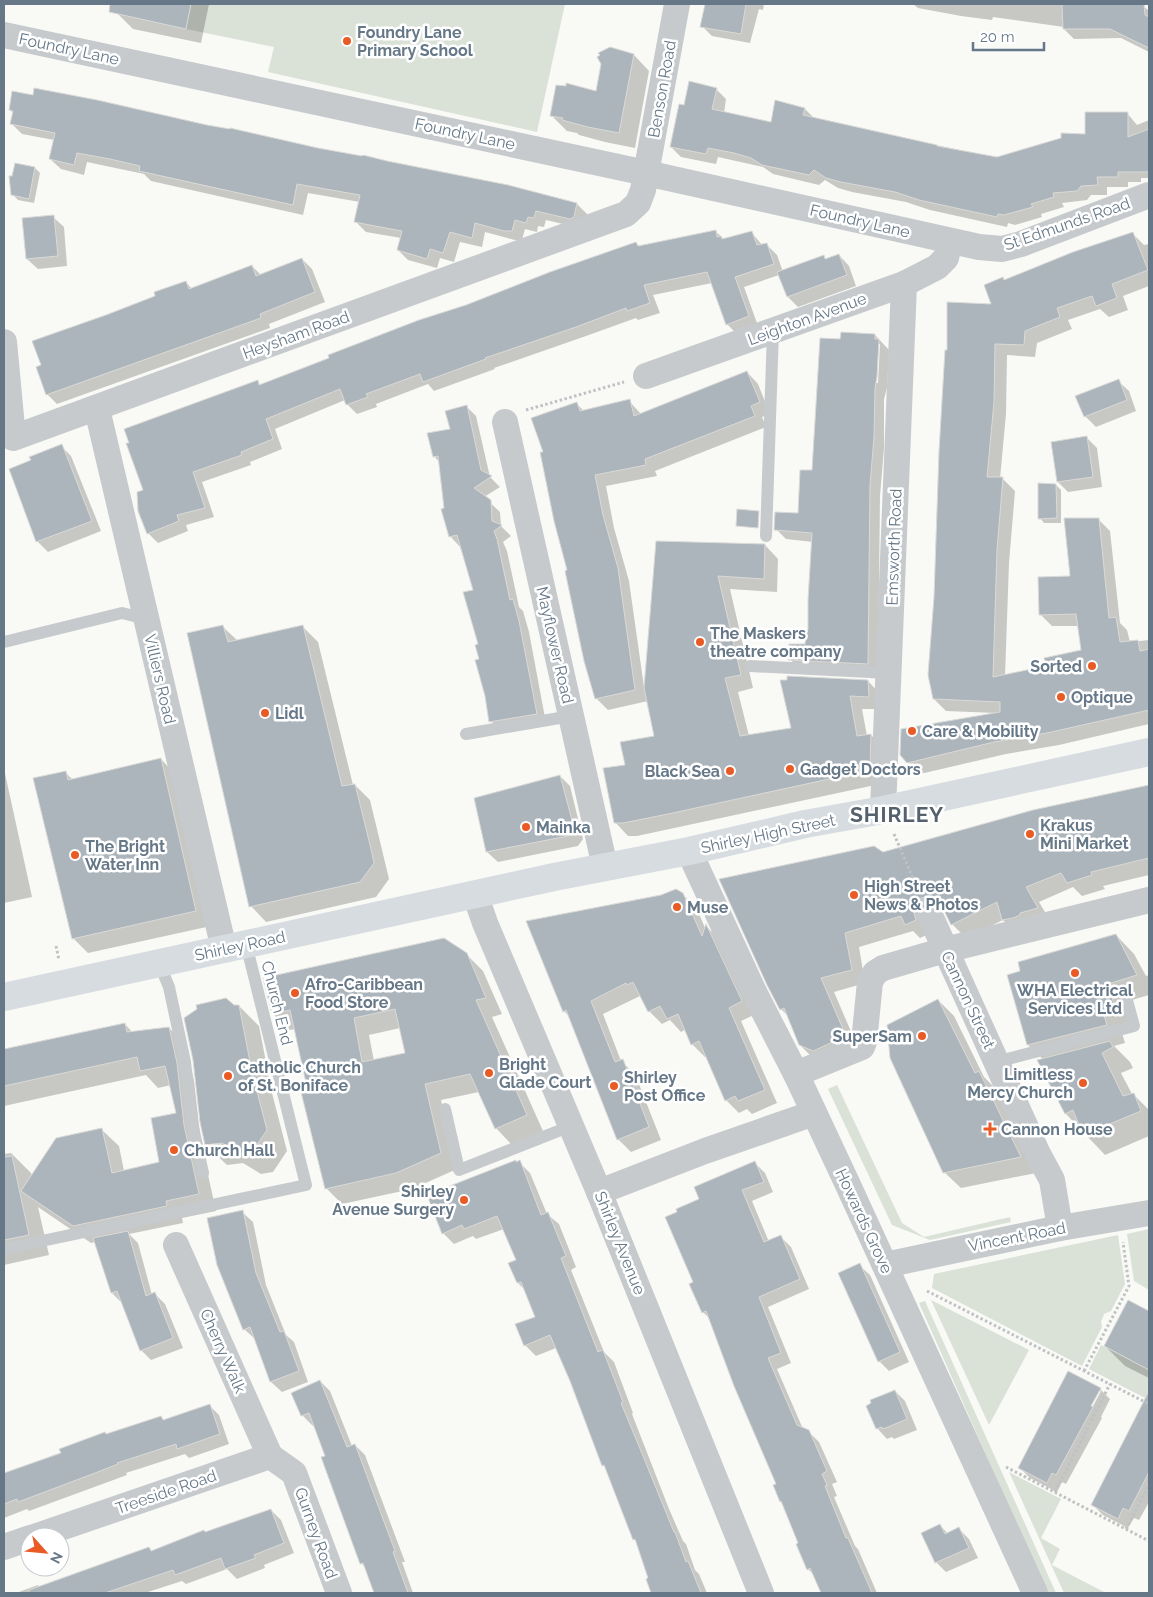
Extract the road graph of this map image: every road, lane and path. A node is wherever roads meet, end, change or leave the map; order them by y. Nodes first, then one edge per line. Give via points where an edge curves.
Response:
1 (677, 4) edge
2 (4, 35) edge
3 (646, 173) junction
4 (1149, 195) edge
5 (925, 236) joint
6 (950, 241) junction
7 (904, 284) junction
8 (773, 331) junction
9 (4, 342) edge
10 (646, 376) joint
11 (97, 409) junction
12 (505, 422) joint
13 (766, 536) dead end
14 (146, 619) junction
15 (4, 642) edge
16 (750, 666) dead end
17 (889, 673) junction
18 (571, 716) junction
19 (466, 734) dead end
20 (1149, 752) edge
21 (883, 810) junction
22 (689, 851) junction
23 (605, 867) junction
24 (475, 894) junction
25 (1149, 900) edge
26 (928, 911) joint
27 (235, 947) junction
28 (945, 950) junction
29 (159, 963) junction
30 (1125, 993) dead end
31 (4, 997) edge
32 (996, 1062) junction
33 (796, 1074) junction
34 (445, 1109) dead end
35 (814, 1113) junction
36 (571, 1126) junction
37 (203, 1173) dead end
38 (599, 1192) junction
39 (1149, 1212) edge
40 (1121, 1218) junction
41 (1060, 1228) junction
42 (176, 1246) dead end
43 (4, 1249) edge
44 (885, 1265) junction
45 (927, 1291) dead end
46 (1084, 1371) junction
47 (1110, 1384) junction
48 (1149, 1404) edge
49 (270, 1456) junction
50 (1003, 1466) dead end
51 (1149, 1485) edge
52 (1055, 1492) junction
53 (63, 1527) edge
54 (1126, 1529) junction
55 (20, 1541) edge
56 (1149, 1541) edge
57 (4, 1547) edge
58 (339, 1593) edge
59 (761, 1593) edge
60 (1035, 1593) edge

1 - 3 street, Benson Road
2 - 3 street, Foundry Lane
3 - 5 street, Foundry Lane
3 - 11 street, Heysham Road via 640,200 626,214
4 - 6 street, St Edmunds Road via 1021,244 1002,248
5 - 6 street, St Edmunds Road
6 - 7 street, Leighton Avenue via 946,258 937,267
7 - 8 street, Leighton Avenue
7 - 17 street, Emsworth Road
8 - 10 street, Leighton Avenue
8 - 13 lane
9 - 11 street, Heysham Road via 13,438
10 - 12 path via 523,411
11 - 14 street, Villiers Road
12 - 18 street, Mayflower Road
14 - 15 lane via 122,613
14 - 27 street, Villiers Road
16 - 17 lane
17 - 21 street, Emsworth Road
18 - 19 lane
18 - 23 street, Mayflower Road
20 - 21 main road, Shirley High Street
21 - 22 main road, Shirley High Street
21 - 26 path
22 - 23 main road, Shirley High Street
22 - 33 street, Howards Grove
23 - 24 main road, Shirley High Street
24 - 27 main road, Shirley Road
24 - 36 street, Shirley Avenue
25 - 28 street
26 - 28 street, Cannon Street
27 - 29 main road, Shirley Road
27 - 43 lane, Church End via 306,1185
28 - 32 street, Cannon Street
28 - 33 street via 875,973 870,982 862,1047
29 - 31 main road, Shirley Road
29 - 37 lane via 168,987 185,1062 192,1123
30 - 32 lane via 1134,1026
32 - 41 street, Cannon Street via 1052,1180
33 - 35 street, Howards Grove
34 - 36 lane via 459,1170
35 - 38 street
35 - 44 street, Howards Grove
36 - 38 street, Shirley Avenue
38 - 59 street, Shirley Avenue
39 - 40 street, Vincent Road
40 - 41 street, Vincent Road
40 - 46 path via 1129,1286
41 - 44 street, Vincent Road
42 - 49 street, Cherry Walk
44 - 60 street, Howards Grove
45 - 46 path
46 - 47 path
47 - 48 path
47 - 52 path
49 - 53 street, Treeside Road
49 - 58 street, Gurney Road via 294,1473
50 - 52 path
51 - 54 path
52 - 54 path
54 - 56 path
55 - 57 street

